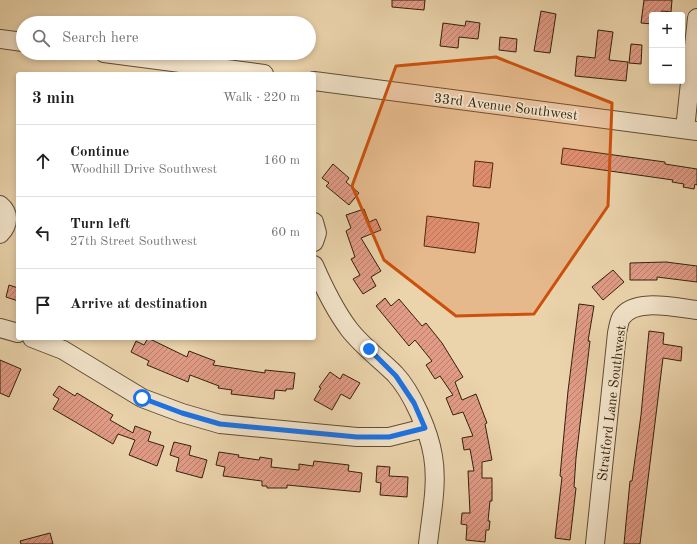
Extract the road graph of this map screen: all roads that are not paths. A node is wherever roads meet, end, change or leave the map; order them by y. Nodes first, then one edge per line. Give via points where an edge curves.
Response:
1 (697, 18) edge
2 (0, 39) edge
3 (16, 41) edge
4 (157, 60) edge
5 (249, 72) edge
6 (316, 80) edge
7 (691, 130) edge
8 (0, 205) edge
9 (0, 234) edge
10 (316, 270) edge
11 (697, 310) edge
12 (0, 328) edge
13 (16, 332) edge
14 (37, 340) edge
15 (425, 428) junction
16 (428, 544) edge
17 (595, 544) edge

1 - 7 street
2 - 3 street
4 - 5 street
6 - 7 street, 33rd Avenue Southwest
8 - 9 street via 8,217 5,229
10 - 15 street via 328,299 350,330 396,376 414,403
11 - 17 street, Stratford Lane Southwest via 644,305 630,309 621,318 617,333
12 - 13 street
14 - 15 street via 63,350 142,398 220,424 357,437 389,437
15 - 16 street via 433,456 434,480

